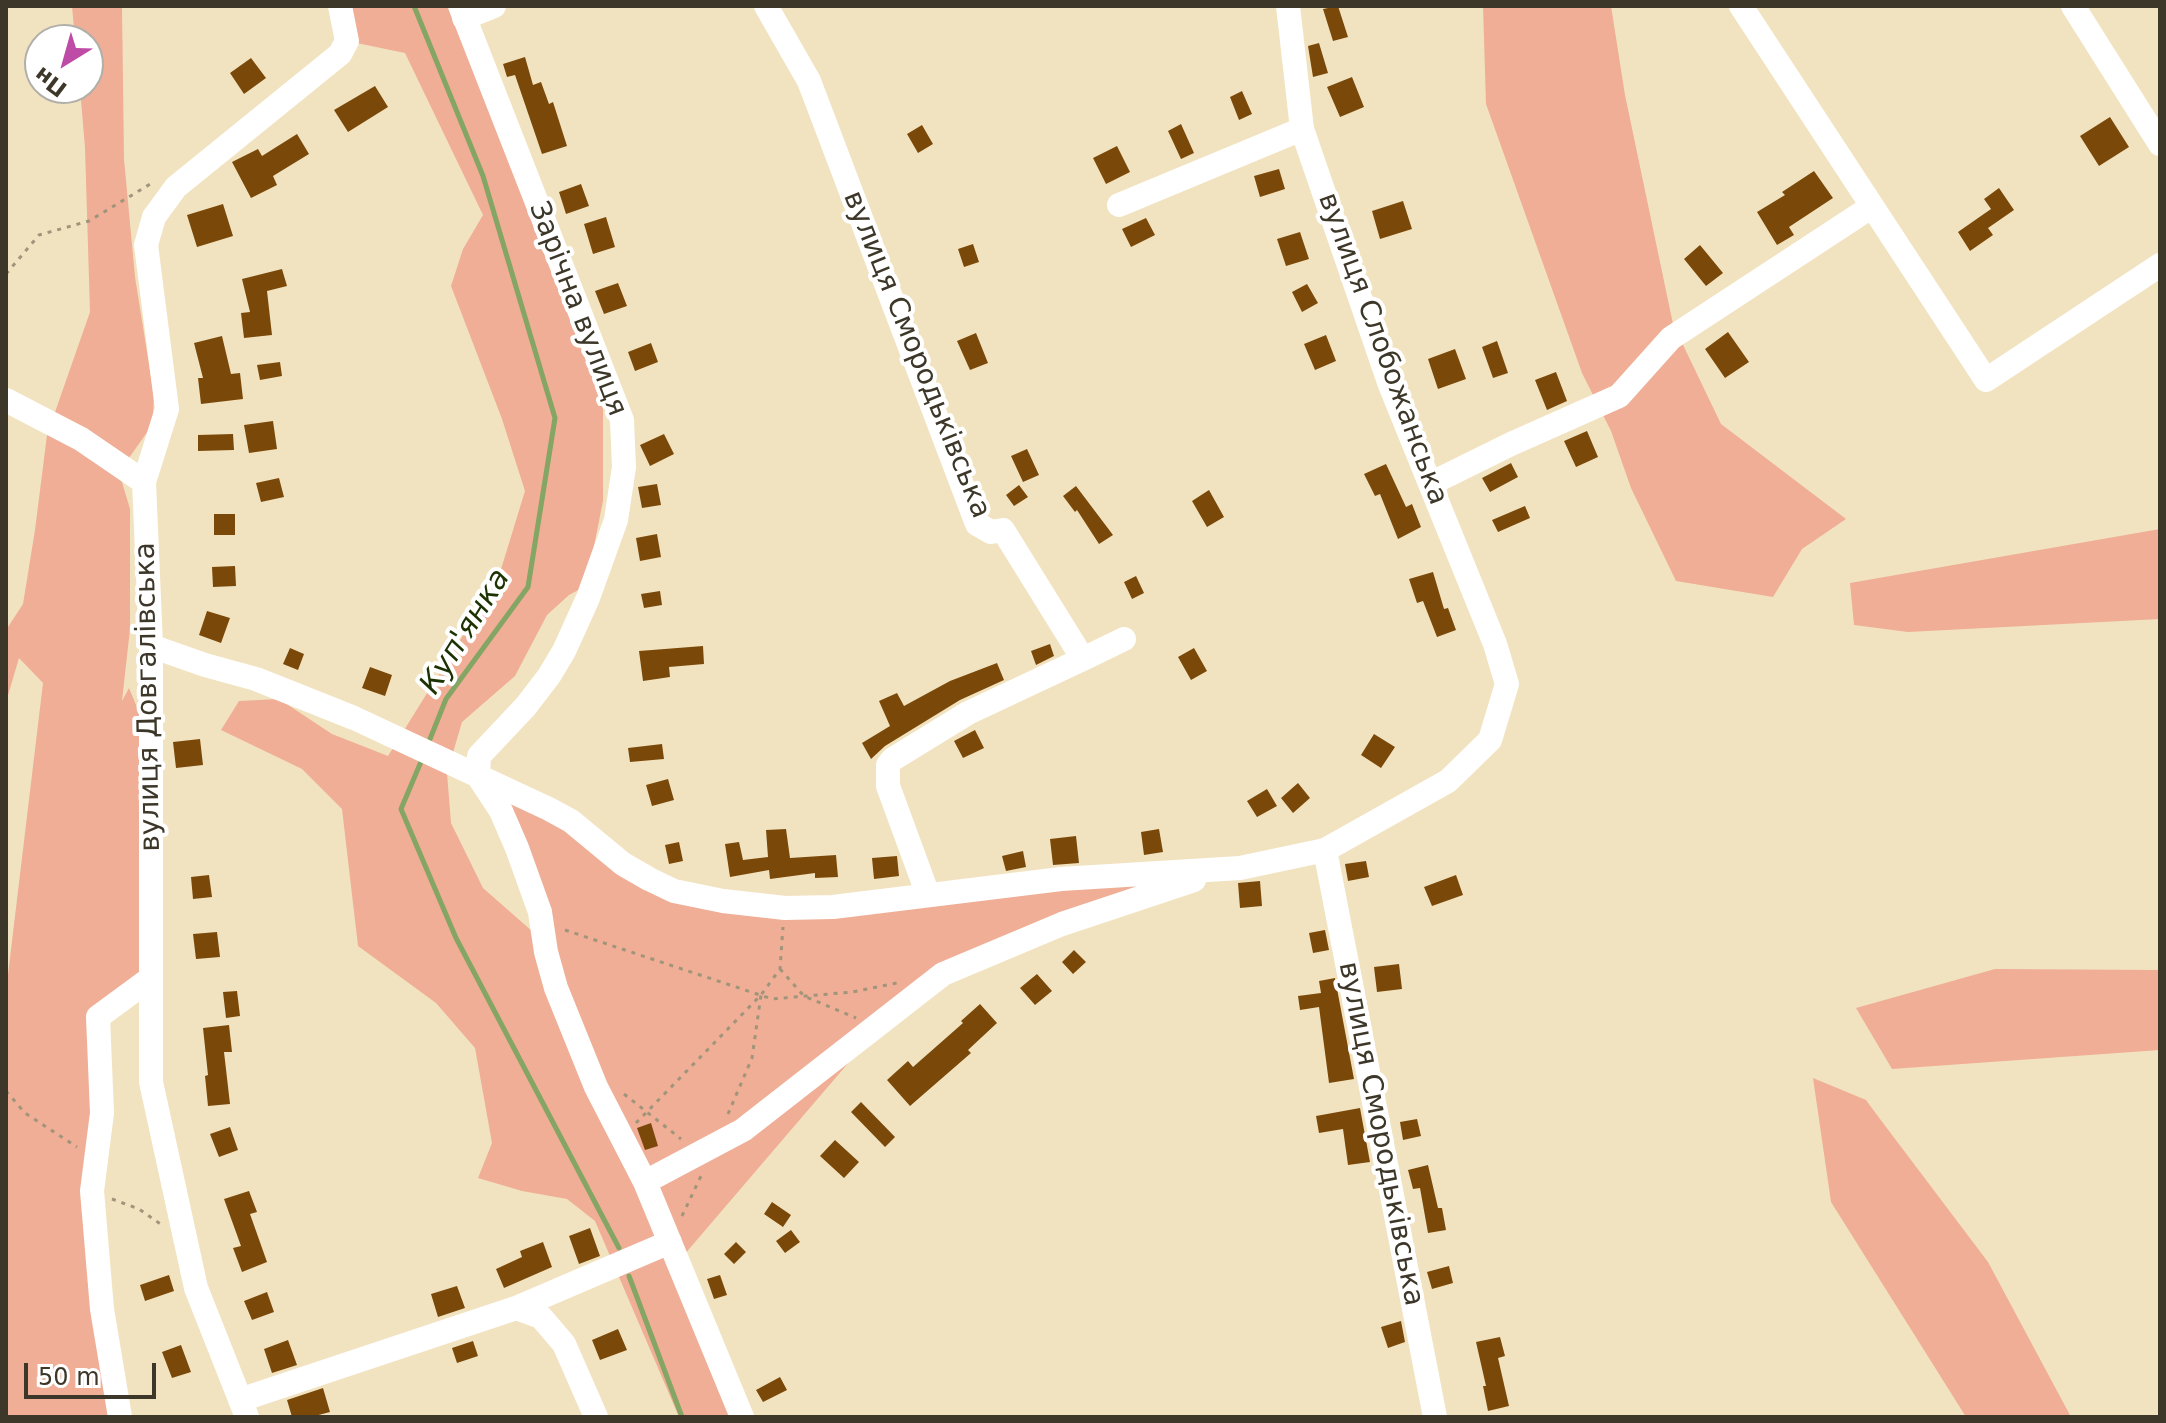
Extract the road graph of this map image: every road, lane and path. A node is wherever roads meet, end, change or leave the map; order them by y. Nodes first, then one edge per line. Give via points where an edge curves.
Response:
1 (340, 6) edge
2 (494, 6) edge
3 (766, 6) edge
4 (1288, 6) edge
5 (1741, 6) edge
6 (2076, 7) edge
7 (462, 12) edge
8 (1302, 129) junction
9 (2160, 144) edge
10 (159, 177) dead end
11 (1119, 205) dead end
12 (1871, 207) junction
13 (2160, 265) edge
14 (6, 274) edge
15 (6, 400) edge
16 (144, 482) junction
17 (1430, 484) junction
18 (1124, 639) dead end
19 (151, 646) junction
20 (1083, 659) junction
21 (478, 776) junction
22 (1325, 850) junction
23 (1230, 869) junction
24 (928, 895) junction
25 (785, 908) junction
26 (542, 922) junction
27 (780, 969) junction
28 (151, 978) junction
29 (898, 983) dead end
30 (761, 995) junction
31 (804, 996) junction
32 (876, 1027) junction
33 (623, 1093) dead end
34 (648, 1111) junction
35 (622, 1138) junction
36 (698, 1154) junction
37 (645, 1182) junction
38 (670, 1242) junction
39 (516, 1308) junction
40 (243, 1408) edge
41 (120, 1417) edge
42 (596, 1417) edge
43 (742, 1417) edge
44 (1435, 1417) edge

1 - 16 street, вулиця Довгалівська via 347,41 340,54 176,187 154,217 146,245 167,409
2 - 7 street
3 - 20 street, вулиця Смородьківська via 809,81 977,524 991,532 1003,530
4 - 8 street, вулиця Слобожанська
5 - 12 street
6 - 9 street
7 - 21 street, Зарічна вулиця via 622,420 624,467 616,520 564,651 526,706 479,756
8 - 11 street
8 - 17 street, вулиця Слобожанська via 1390,385
10 - 14 path via 89,221 39,235
12 - 13 street via 1986,380
12 - 17 street via 1671,338 1619,396
15 - 16 street via 81,439
16 - 19 street, вулиця Довгалівська
17 - 22 street, вулиця Слобожанська via 1507,684 1490,740 1448,781
18 - 20 street
19 - 21 street via 256,679
19 - 28 street, вулиця Довгалівська
20 - 24 street via 968,713 888,765 888,786
21 - 25 street via 571,821 623,864 674,891
21 - 26 street via 501,811
22 - 23 street
22 - 44 street, вулиця Смородьківська
23 - 24 street via 1061,879
23 - 32 street via 1062,924 943,974
24 - 25 street
25 - 27 path
26 - 30 path
26 - 35 street via 556,988
27 - 30 path
27 - 31 path
28 - 40 street, вулиця Довгалівська via 151,1082 196,1288
28 - 41 street via 98,1017 102,1113 92,1191 102,1309
29 - 31 path
30 - 31 path
30 - 34 path
31 - 32 path
32 - 36 street via 743,1130
33 - 34 path
34 - 35 path
34 - 36 path
35 - 37 street
36 - 37 street
37 - 38 street
38 - 39 street
38 - 43 street
39 - 40 street
39 - 42 street via 541,1317 564,1344

